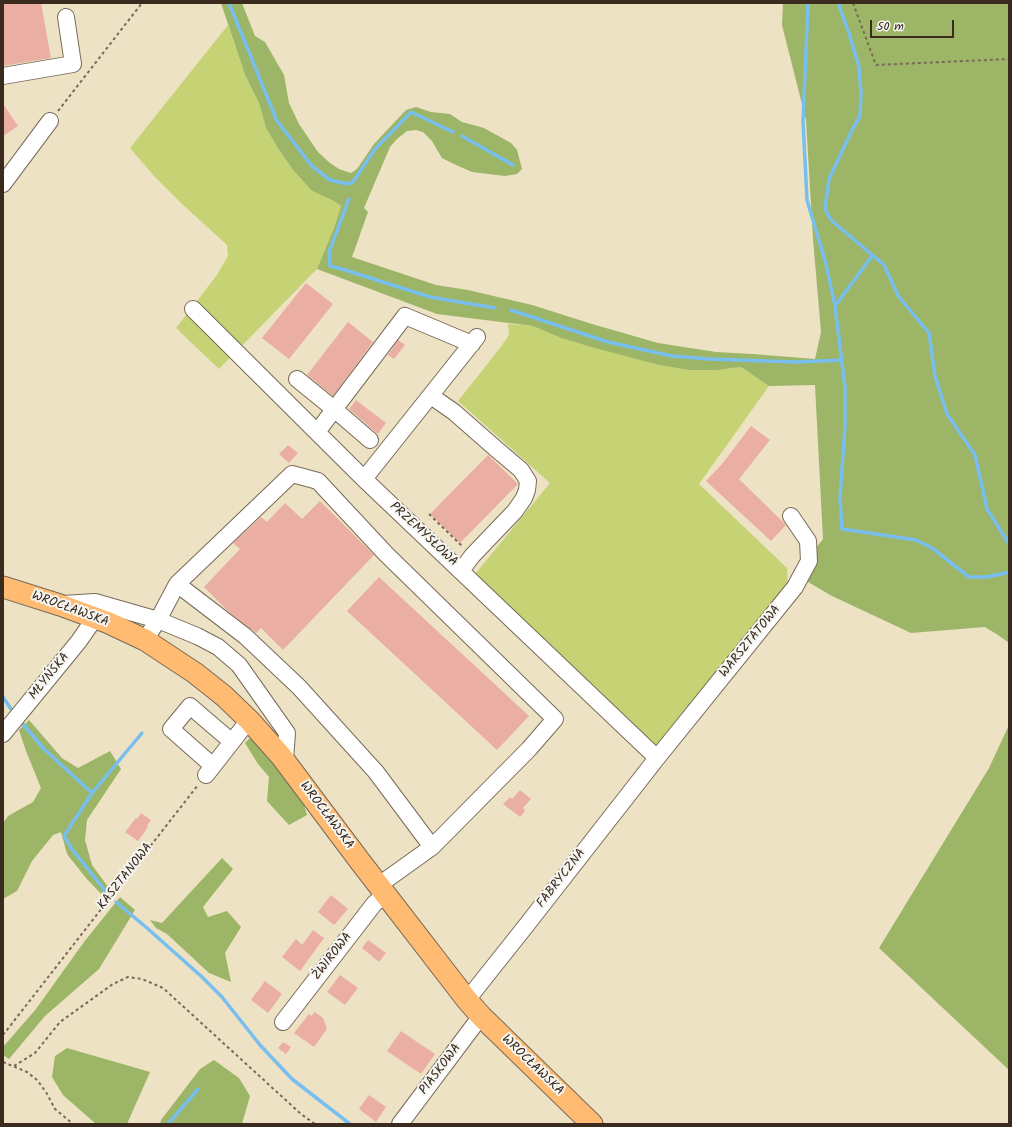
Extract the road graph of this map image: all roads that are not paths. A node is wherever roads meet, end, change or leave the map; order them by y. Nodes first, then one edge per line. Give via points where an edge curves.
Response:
1 (66, 17) dead end
2 (3, 76) edge
3 (50, 121) road end
4 (3, 184) edge
5 (193, 309) dead end
6 (297, 379) dead end
7 (430, 396) junction
8 (334, 409) junction
9 (317, 432) junction
10 (370, 440) dead end
11 (364, 479) junction
12 (791, 516) dead end
13 (461, 571) junction
14 (177, 584) junction
15 (3, 587) edge
16 (60, 605) junction
17 (95, 618) junction
18 (158, 620) junction
19 (145, 640) junction
20 (249, 720) junction
21 (3, 734) edge
22 (232, 742) junction
23 (657, 758) junction
24 (285, 760) junction
25 (432, 847) junction
26 (382, 890) junction
27 (467, 1000) junction
28 (481, 1016) junction
29 (283, 1022) dead end
30 (400, 1124) edge
31 (592, 1124) edge

1 - 2 street via 73,64
3 - 4 street
5 - 9 street, PRZEMYSŁOWA
6 - 8 street
7 - 8 street via 475,341 405,316
7 - 11 street
7 - 13 street via 454,412 522,470 528,481 524,498 515,511
8 - 9 street
8 - 10 street
9 - 11 street, PRZEMYSŁOWA
11 - 13 street, PRZEMYSŁOWA
12 - 23 street, WARSZTATOWA via 808,541 809,561 795,587
13 - 23 street, PRZEMYSŁOWA
14 - 18 street
14 - 25 street via 245,636 300,687 376,772
14 - 25 street, ŻWIROWA via 292,474 318,481 386,554 554,719 529,749
15 - 16 main road, WROCŁAWSKA
16 - 17 main road, WROCŁAWSKA
16 - 18 street via 95,602
17 - 19 main road, WROCŁAWSKA
17 - 21 street, MŁYŃSKA
18 - 19 street
18 - 24 street via 218,647 240,666 287,733
19 - 20 main road, WROCŁAWSKA via 195,672
20 - 22 street
20 - 24 main road, WROCŁAWSKA
22 - 22 street via 190,706 171,729 209,771
23 - 27 street, FABRYCZNA
24 - 26 main road, WROCŁAWSKA
25 - 26 street, ŻWIROWA
26 - 27 main road, WROCŁAWSKA
26 - 29 street, ŻWIROWA
27 - 28 main road, WROCŁAWSKA
28 - 30 street, PIASKOWA
28 - 31 main road, WROCŁAWSKA

